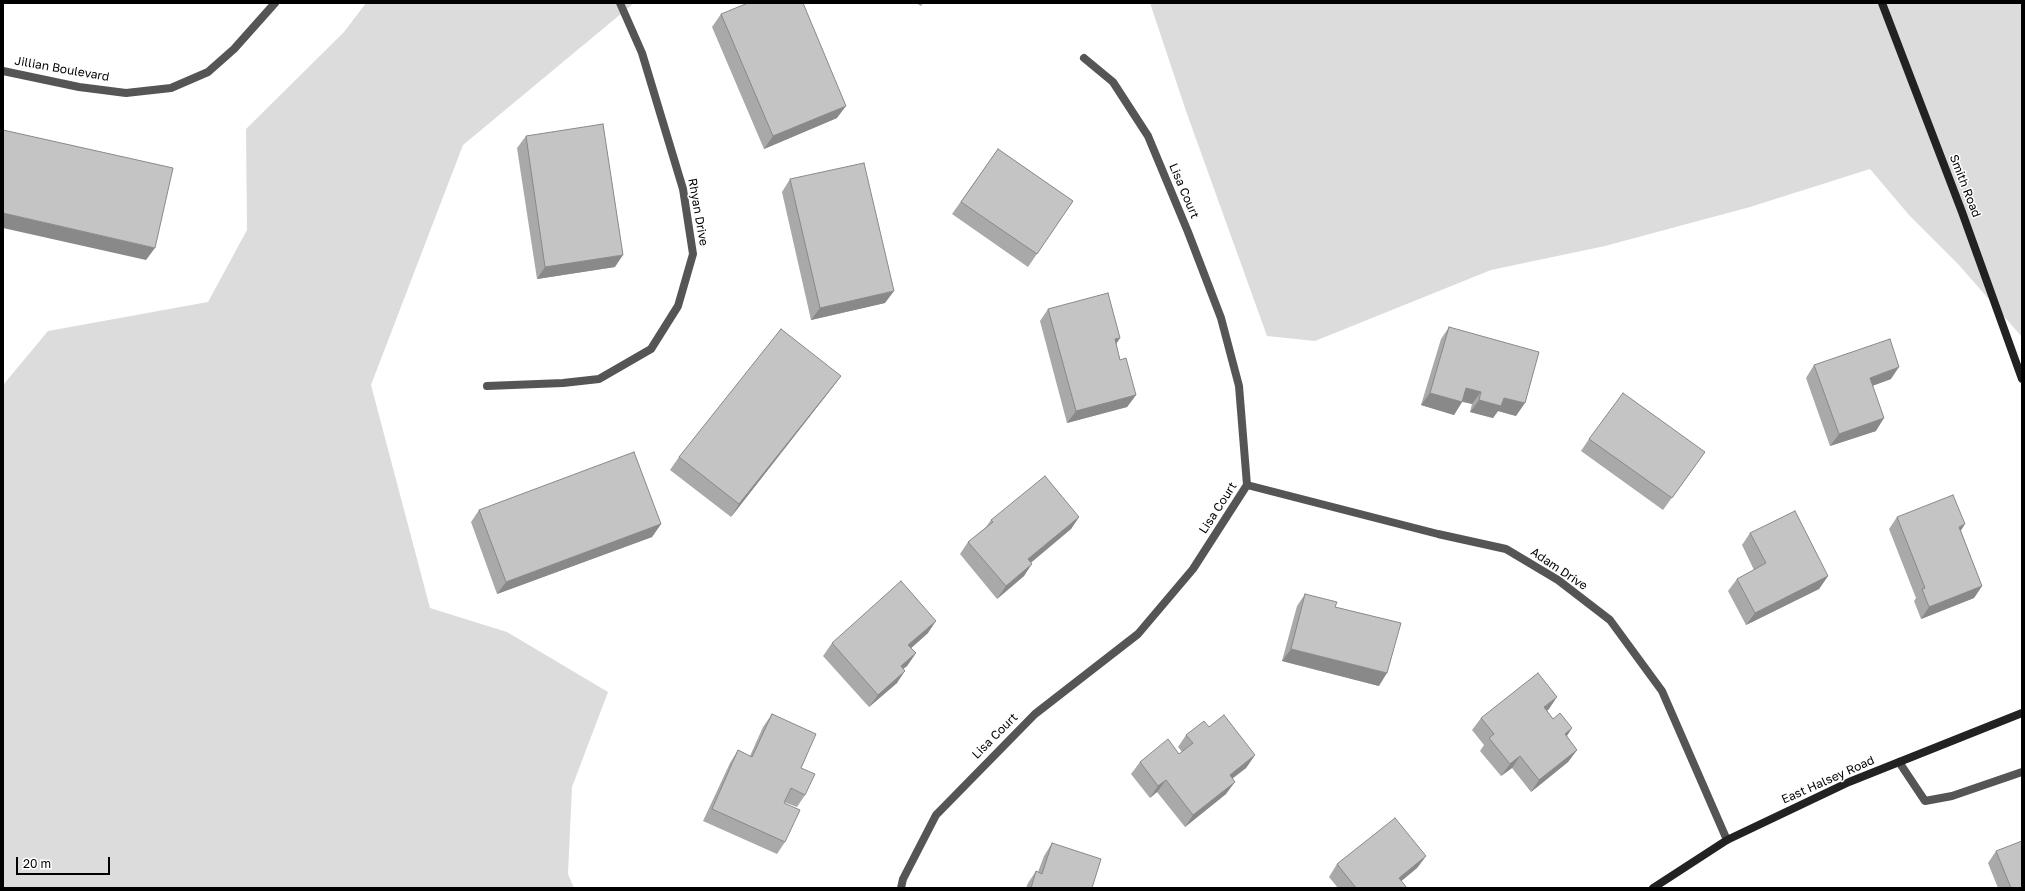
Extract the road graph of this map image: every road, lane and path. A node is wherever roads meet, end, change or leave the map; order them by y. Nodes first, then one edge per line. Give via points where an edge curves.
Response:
1 (275, 3) edge
2 (620, 3) edge
3 (1882, 3) edge
4 (1084, 58) dead end
5 (3, 71) edge
6 (2022, 379) edge
7 (487, 386) dead end
8 (1247, 485) junction
9 (2022, 713) edge
10 (1899, 762) junction
11 (2022, 772) edge
12 (1727, 840) junction
13 (901, 888) edge
14 (1653, 888) edge

1 - 5 street, Jillian Boulevard via 234,50 208,72 171,88 126,93 79,87
2 - 7 street, Rhyan Drive via 642,53 684,189 693,254 678,306 651,349 599,380 563,384
3 - 6 street, Smith Road via 1962,212
4 - 8 street, Lisa Court via 1113,82 1148,136 1221,318 1239,386
8 - 12 street, Adam Drive via 1506,549 1558,580 1610,620 1662,691
8 - 13 street, Lisa Court via 1193,569 1138,634 1034,714 936,815 903,879
9 - 10 street, East Halsey Road
10 - 11 street via 1926,802 1952,796
10 - 12 street, East Halsey Road via 1849,782
12 - 14 street, East Halsey Road

